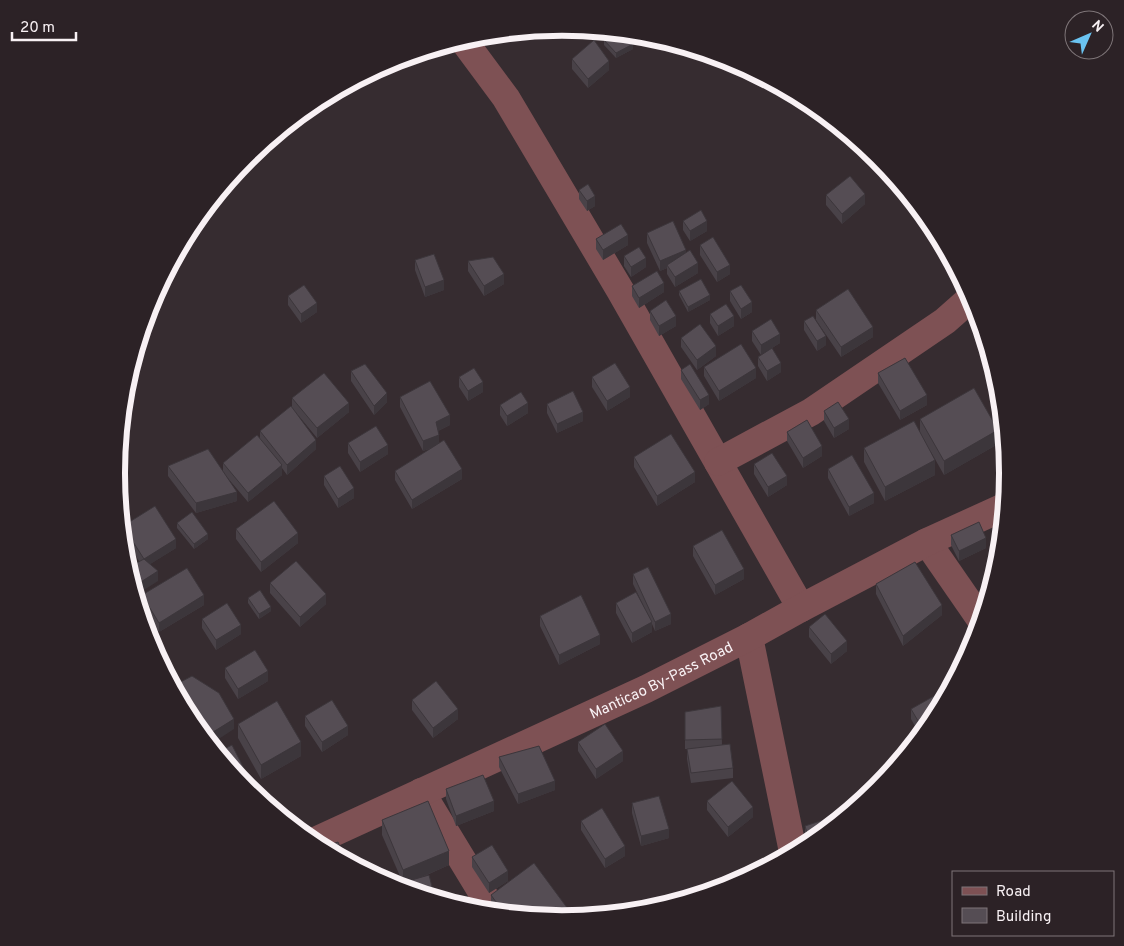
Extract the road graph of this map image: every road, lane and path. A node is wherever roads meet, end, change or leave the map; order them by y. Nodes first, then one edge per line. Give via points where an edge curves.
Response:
1 (468, 47) edge
2 (965, 303) edge
3 (718, 462) junction
4 (997, 510) edge
5 (927, 542) junction
6 (801, 608) junction
7 (976, 613) edge
8 (749, 637) junction
9 (421, 792) junction
10 (322, 838) edge
11 (791, 844) edge
12 (489, 903) edge

1 - 3 street via 511,106
2 - 3 street via 811,412
3 - 6 street
4 - 5 street, Manticao By-Pass Road
5 - 6 street, Manticao By-Pass Road
5 - 7 street
6 - 8 street, Manticao By-Pass Road
8 - 9 street, Manticao By-Pass Road via 646,689
8 - 11 street
9 - 10 street, Manticao By-Pass Road
9 - 12 street

